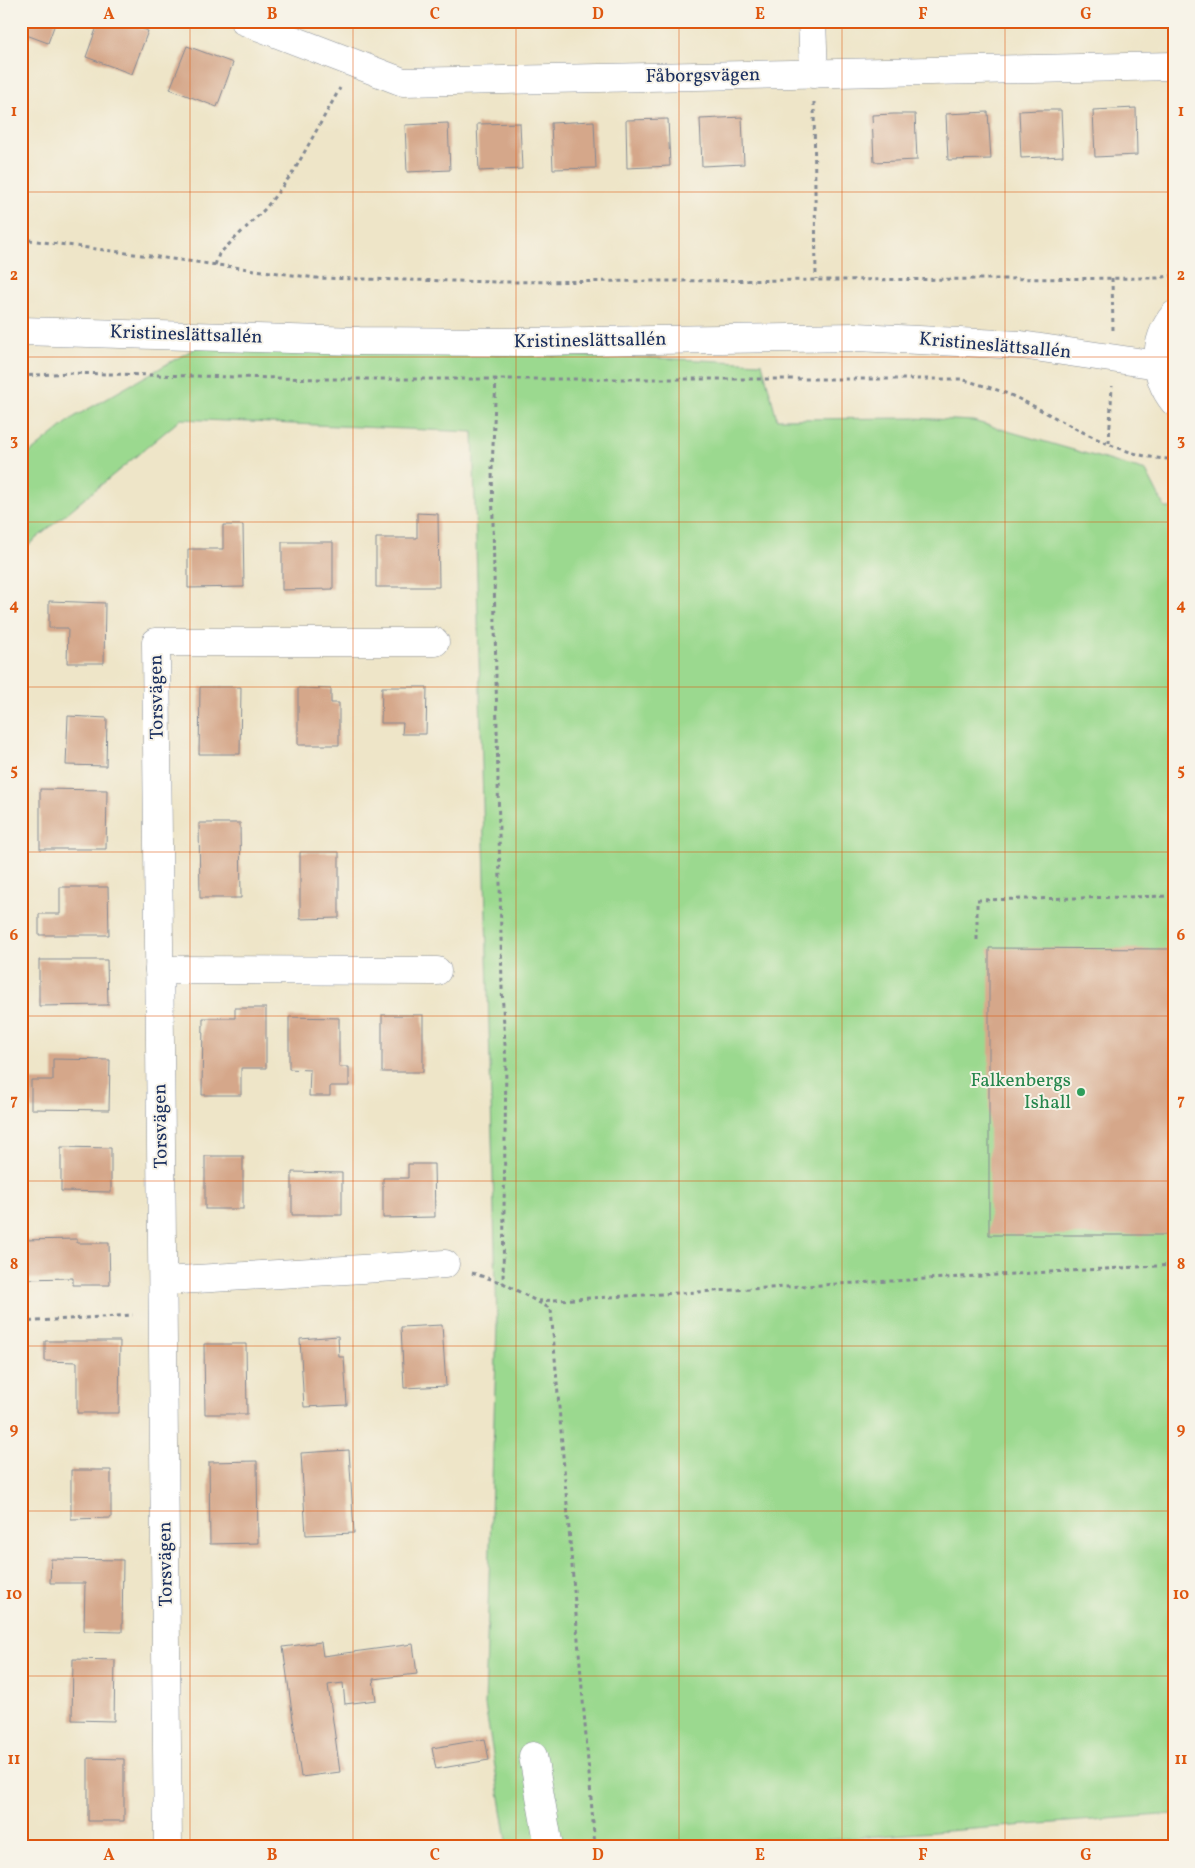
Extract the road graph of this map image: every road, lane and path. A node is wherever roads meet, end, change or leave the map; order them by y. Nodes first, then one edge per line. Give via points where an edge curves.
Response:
1 (244, 21) edge
2 (812, 21) edge
3 (306, 33) edge
4 (353, 64) junction
5 (1174, 66) edge
6 (814, 74) junction
7 (21, 238) edge
8 (216, 266) junction
9 (1174, 275) edge
10 (816, 279) junction
11 (1174, 315) edge
12 (21, 331) edge
13 (1158, 365) junction
14 (21, 376) edge
15 (496, 378) junction
16 (1174, 402) edge
17 (1174, 459) edge
18 (435, 642) dead end
19 (1174, 896) edge
20 (977, 940) dead end
21 (160, 970) junction
22 (436, 971) dead end
23 (445, 1264) joint
24 (1174, 1265) edge
25 (163, 1281) junction
26 (503, 1283) junction
27 (537, 1301) junction
28 (163, 1312) junction
29 (21, 1322) edge
30 (533, 1756) dead end
31 (168, 1847) edge
32 (549, 1847) edge
33 (595, 1847) edge

1 - 3 street, Fåborgsvägen
2 - 6 street
3 - 4 street, Fåborgsvägen
4 - 6 street, Fåborgsvägen via 403,82
4 - 8 path via 294,172 265,209 219,254
5 - 6 street, Fåborgsvägen
6 - 10 path
7 - 8 path
8 - 10 path via 316,278 460,282
9 - 10 path via 1158,278
11 - 13 street via 1162,335
12 - 13 street, Kristineslättsallén via 525,342 866,338 1021,345
13 - 16 street via 1162,384
14 - 15 path via 67,373
15 - 17 path via 961,379 1008,394 1109,443 1155,459
15 - 26 path via 492,469 506,1064
18 - 21 street, Torsvägen via 156,642
19 - 20 path via 977,900
21 - 22 street
21 - 25 street, Torsvägen
23 - 25 street
23 - 26 path
24 - 27 path
25 - 28 street, Torsvägen
26 - 27 path
27 - 33 path via 551,1309
28 - 29 path
28 - 31 street, Torsvägen
30 - 32 street

